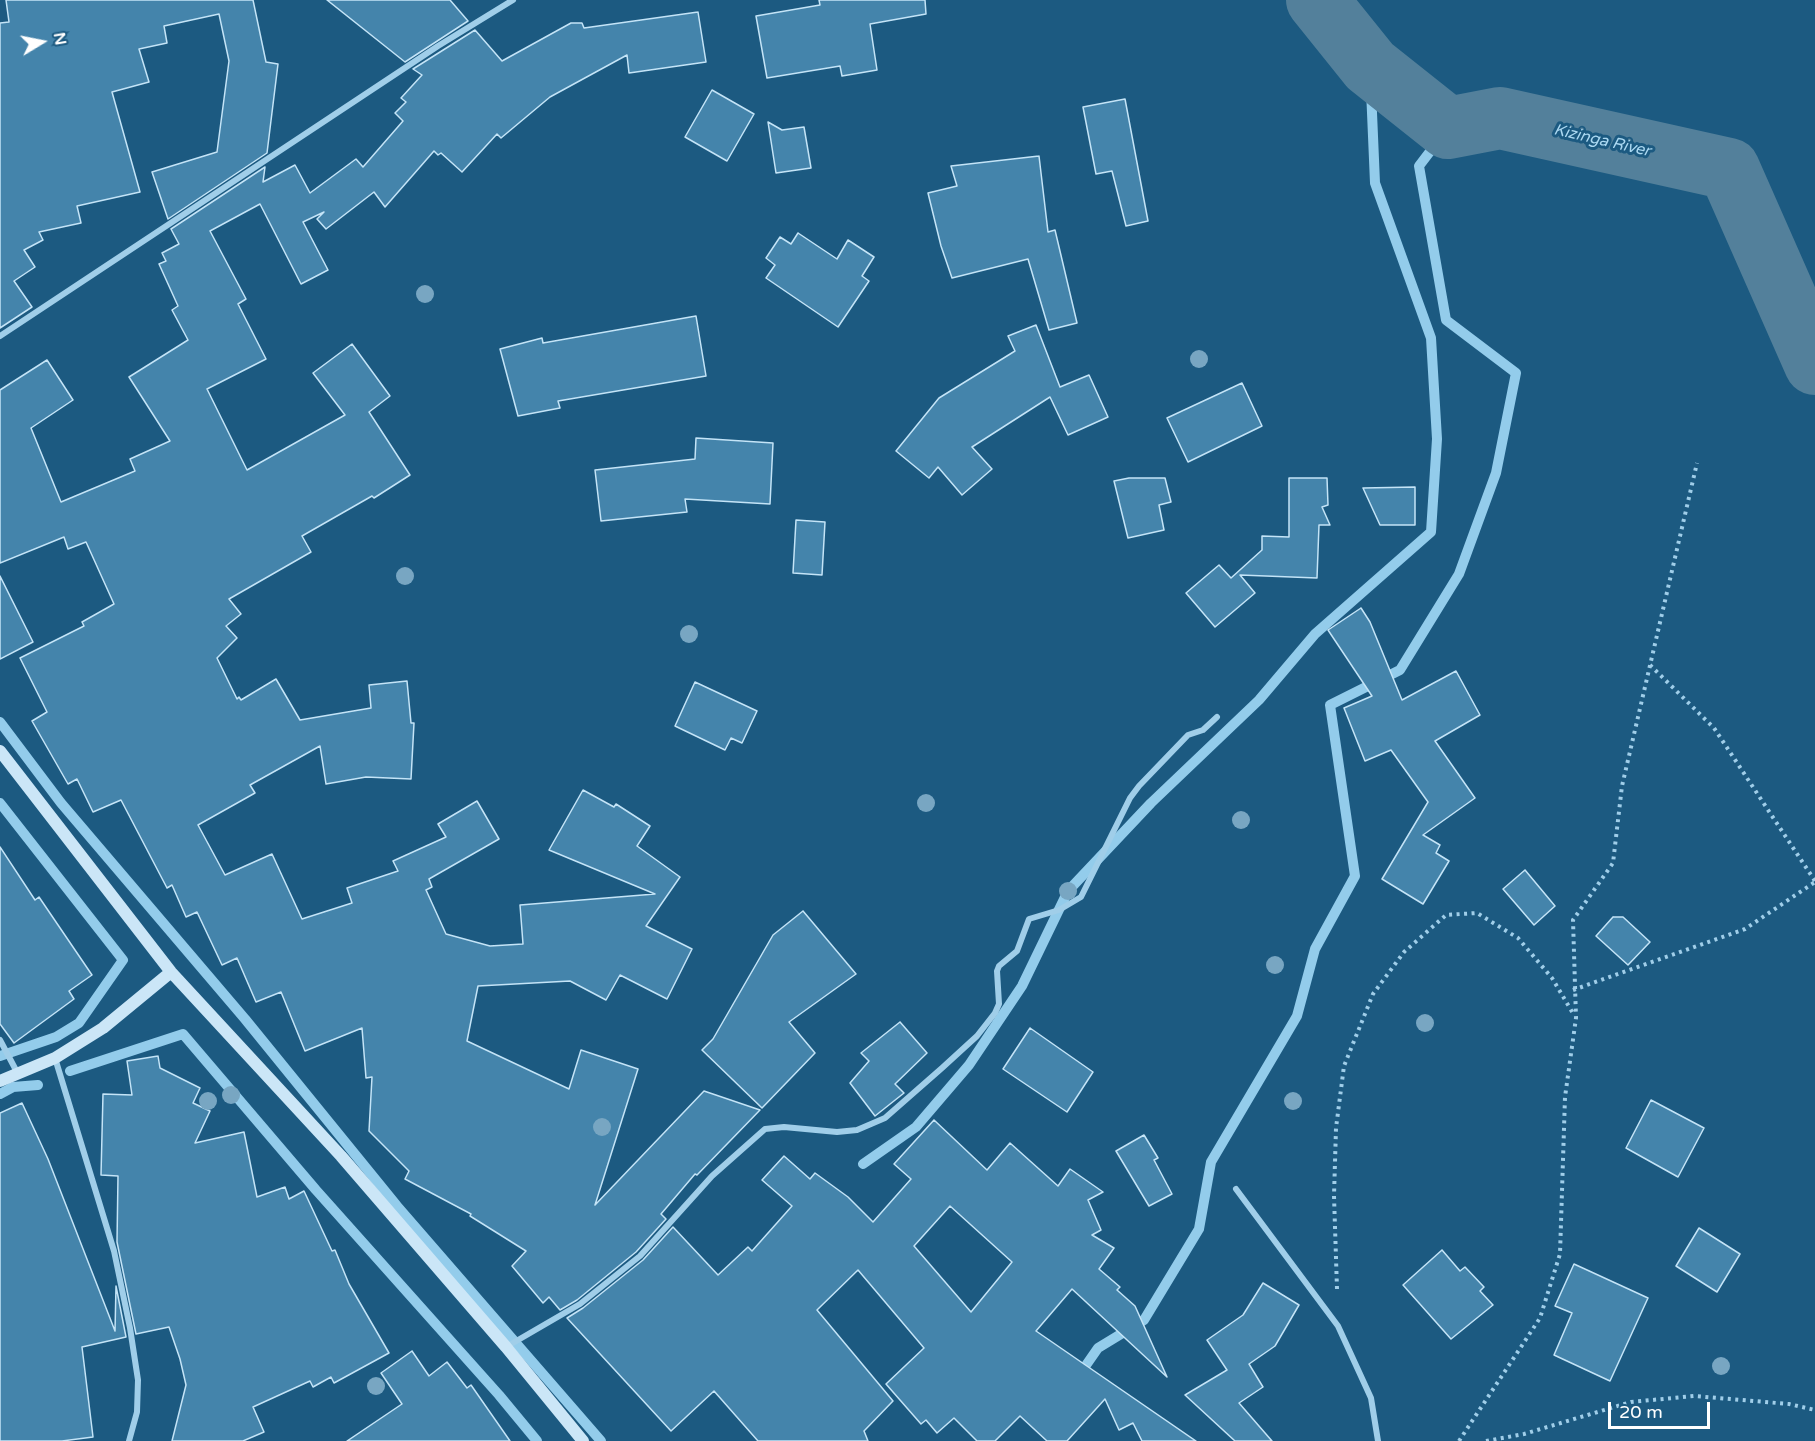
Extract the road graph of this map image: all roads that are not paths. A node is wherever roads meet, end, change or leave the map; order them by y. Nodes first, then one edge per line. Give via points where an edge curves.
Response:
1 (513, 0) edge
2 (0, 336) edge
3 (1217, 717) dead end
4 (0, 751) edge
5 (171, 972) junction
6 (0, 1040) edge
7 (55, 1058) junction
8 (18, 1074) junction
9 (0, 1081) edge
10 (1236, 1189) dead end
11 (506, 1347) junction
12 (129, 1441) edge
13 (583, 1441) edge
14 (1378, 1441) edge

1 - 2 street
3 - 11 street via 1203,730 1188,735 1139,786 1081,897 1059,910 1029,919 1017,951 997,970 999,1004 995,1013 942,1068 885,1118 857,1130 765,1129 712,1176 640,1257 580,1304
4 - 5 street
5 - 7 street via 103,1028
5 - 11 street via 341,1156
6 - 8 street
7 - 8 street
7 - 12 street via 114,1251 130,1328 138,1380
8 - 9 street
10 - 14 street via 1338,1326 1371,1398
11 - 13 street

